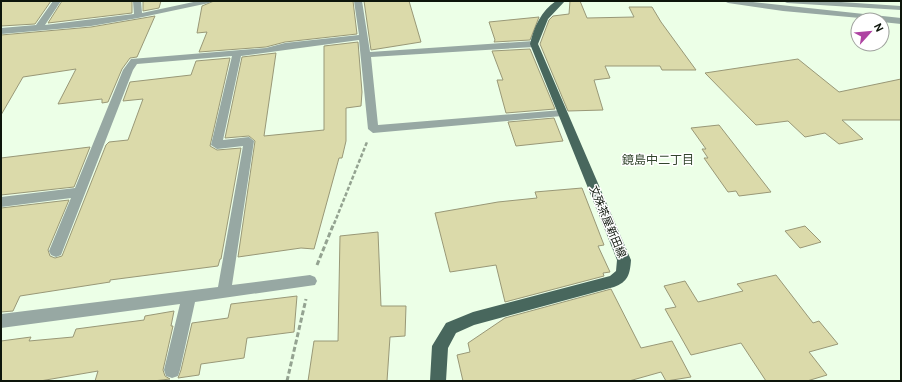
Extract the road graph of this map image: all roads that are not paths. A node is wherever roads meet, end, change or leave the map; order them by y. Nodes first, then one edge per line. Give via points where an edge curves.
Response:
1 (57, 1) edge
2 (137, 1) edge
3 (209, 1) edge
4 (358, 1) edge
5 (562, 1) edge
6 (728, 1) edge
7 (787, 1) edge
8 (194, 3) edge
9 (901, 8) edge
10 (138, 16) junction
11 (901, 21) edge
12 (39, 27) junction
13 (1, 32) edge
14 (363, 37) junction
15 (534, 44) junction
16 (237, 53) junction
17 (366, 55) junction
18 (562, 112) junction
19 (79, 192) junction
20 (1, 202) edge
21 (56, 251) dead end
22 (310, 281) road end
23 (224, 292) junction
24 (189, 296) junction
25 (1, 321) edge
26 (172, 370) dead end
27 (438, 381) edge

1 - 12 street
2 - 10 street
3 - 8 street
4 - 14 street
5 - 15 main road via 543,16
6 - 11 street
7 - 9 street
8 - 10 street
10 - 12 street
12 - 13 street
14 - 16 street
14 - 17 street
15 - 17 street
15 - 18 main road, 文殊茶屋新田線
16 - 19 street via 134,61 128,70
16 - 23 street via 217,145 249,141
17 - 18 street via 373,129
18 - 27 main road, 文殊茶屋新田線 via 624,260 623,274 614,281 473,319 451,328 440,346
19 - 20 street
19 - 21 street
22 - 23 street
23 - 24 street
24 - 25 street
24 - 26 street

